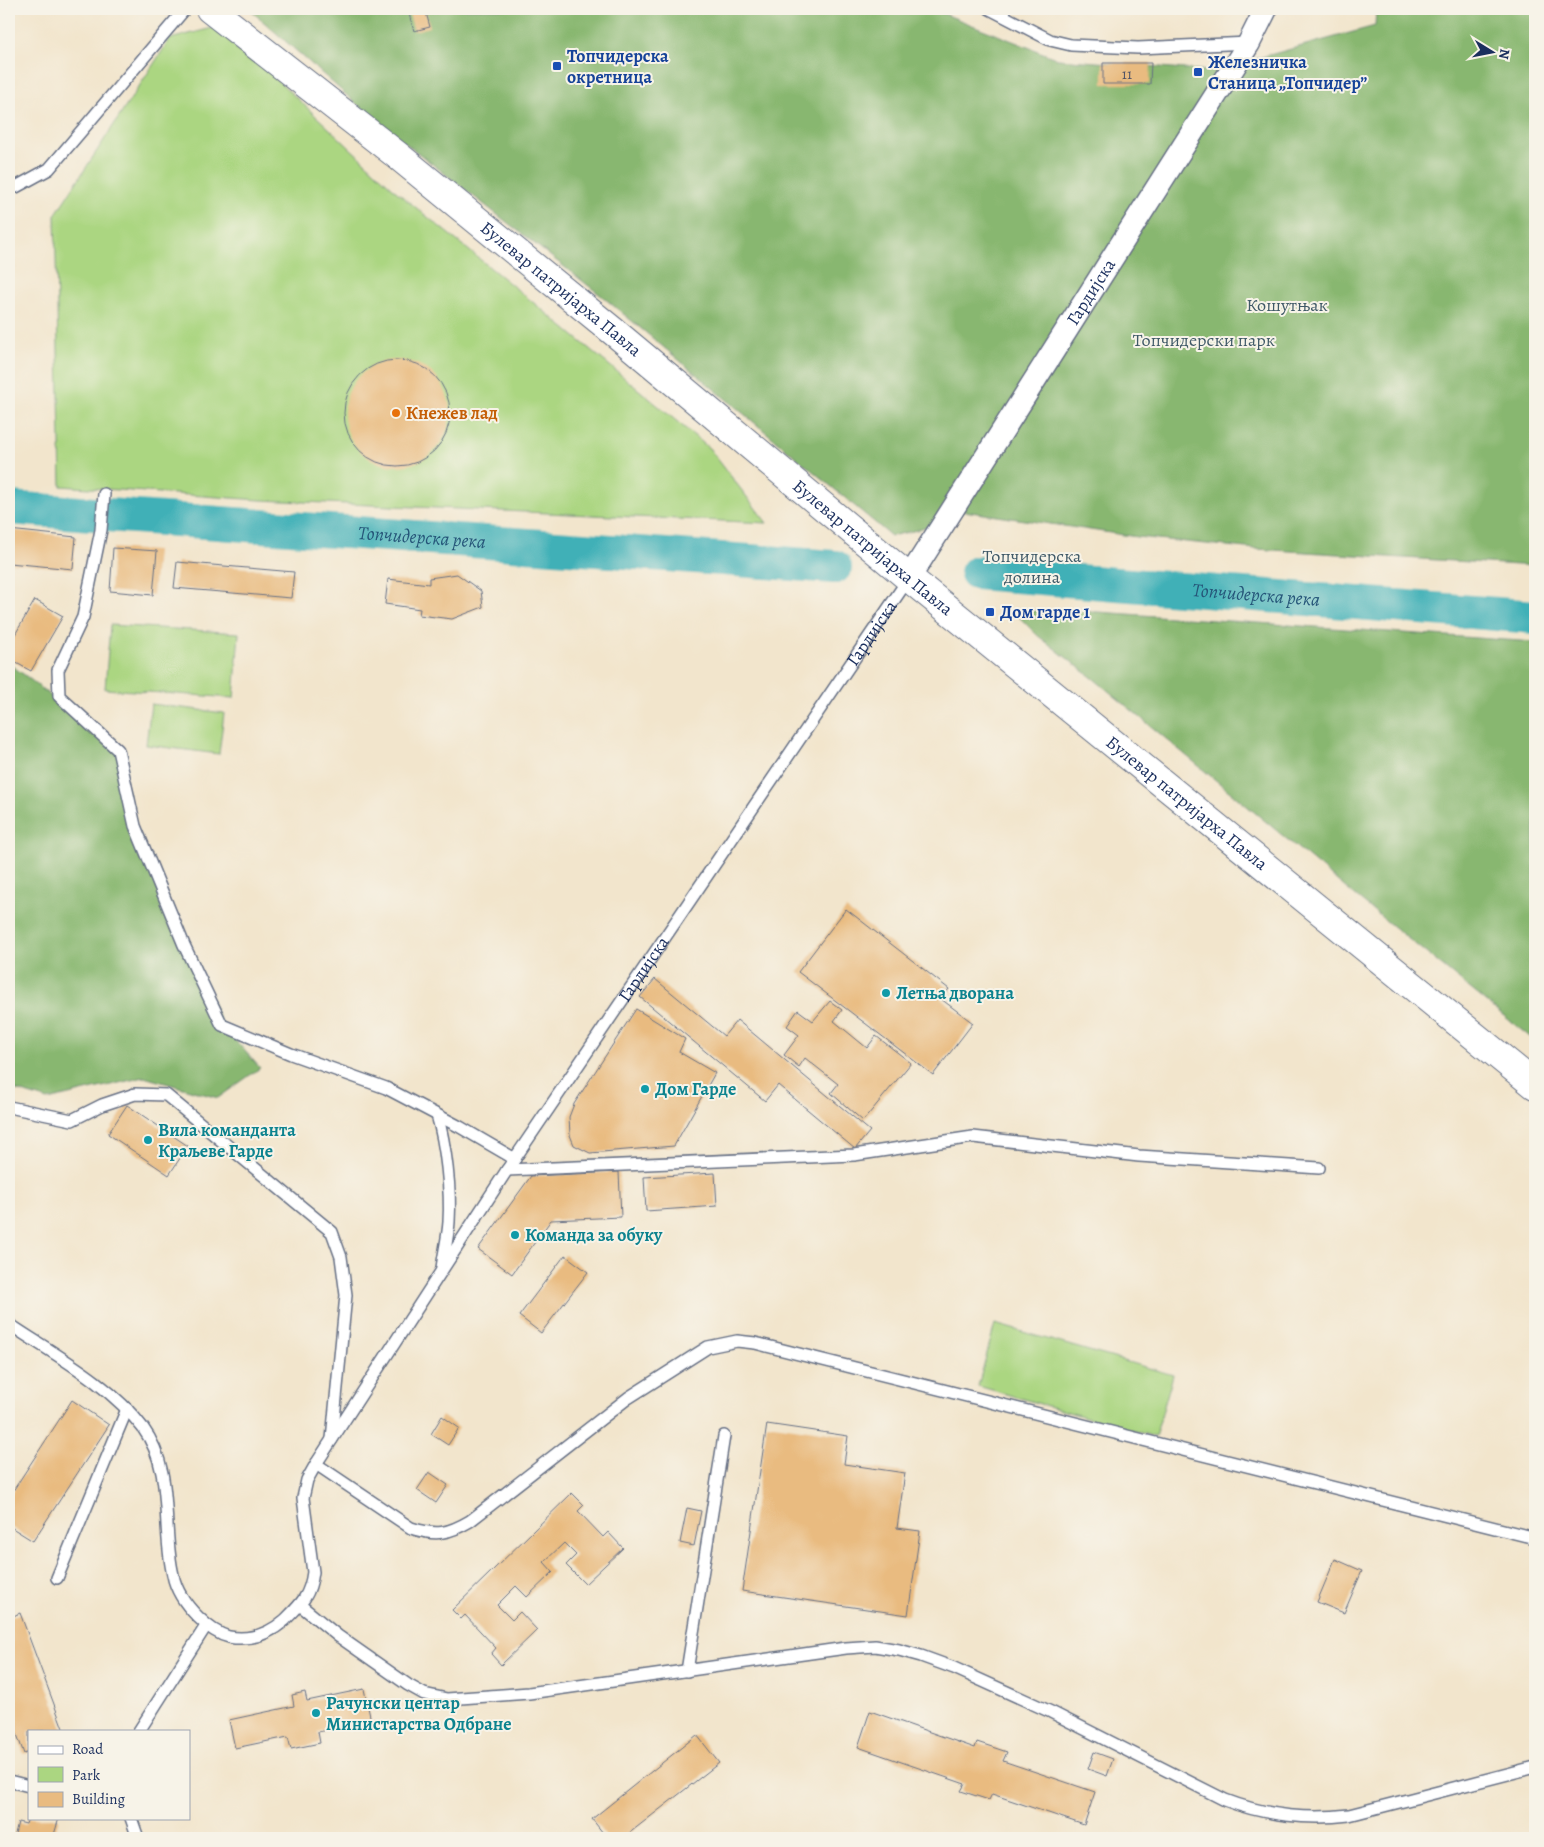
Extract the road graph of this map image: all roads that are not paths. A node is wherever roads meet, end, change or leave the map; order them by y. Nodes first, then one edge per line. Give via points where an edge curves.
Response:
1 (185, 9) edge
2 (210, 9) edge
3 (990, 9) edge
4 (1266, 9) edge
5 (1249, 43) junction
6 (9, 187) edge
7 (104, 494) dead end
8 (909, 578) junction
9 (1535, 1085) edge
10 (9, 1107) edge
11 (437, 1115) junction
12 (515, 1160) junction
13 (1319, 1168) dead end
14 (508, 1170) junction
15 (441, 1272) junction
16 (9, 1324) edge
17 (127, 1409) junction
18 (724, 1436) dead end
19 (332, 1440) junction
20 (316, 1464) junction
21 (1535, 1538) edge
22 (57, 1578) dead end
23 (300, 1605) junction
24 (206, 1626) junction
25 (687, 1671) junction
26 (140, 1730) edge
27 (1535, 1767) edge
28 (9, 1780) edge
29 (28, 1786) edge
30 (133, 1820) edge
31 (138, 1838) edge

1 - 6 lane via 49,169 16,188
2 - 8 main road, Булевар патријарха Павла via 626,342
3 - 5 lane via 1050,40 1071,45 1138,48
4 - 5 street, Гардијска
5 - 8 street, Гардијска
7 - 11 lane via 101,530 83,617 58,670 59,696 118,750 135,826 184,945 222,1025 386,1088
8 - 9 main road, Булевар патријарха Павла
8 - 12 lane, Гардијска
10 - 19 lane via 72,1120 135,1094 166,1095 332,1232 341,1257 346,1296
11 - 12 lane
11 - 15 lane via 447,1172 449,1222
12 - 14 lane, Гардијска
13 - 14 lane via 1139,1156 973,1137 854,1155
14 - 15 lane, Гардијска
15 - 19 lane, Гардијска
16 - 17 lane via 94,1380
17 - 22 lane
17 - 24 lane via 153,1443 161,1462 173,1576 180,1593
18 - 25 lane
19 - 20 lane, Гардијска
20 - 21 lane via 411,1528 444,1533 470,1521 628,1398 708,1347 737,1341
20 - 23 lane, Гардијска via 304,1489 313,1572 309,1592
23 - 24 lane via 263,1635 248,1638 226,1636
23 - 25 lane via 408,1685 434,1697 528,1693
24 - 26 lane
25 - 27 lane via 846,1648 874,1646 899,1650 984,1681 1225,1800 1244,1808 1284,1815 1349,1816
28 - 29 lane
30 - 31 lane

